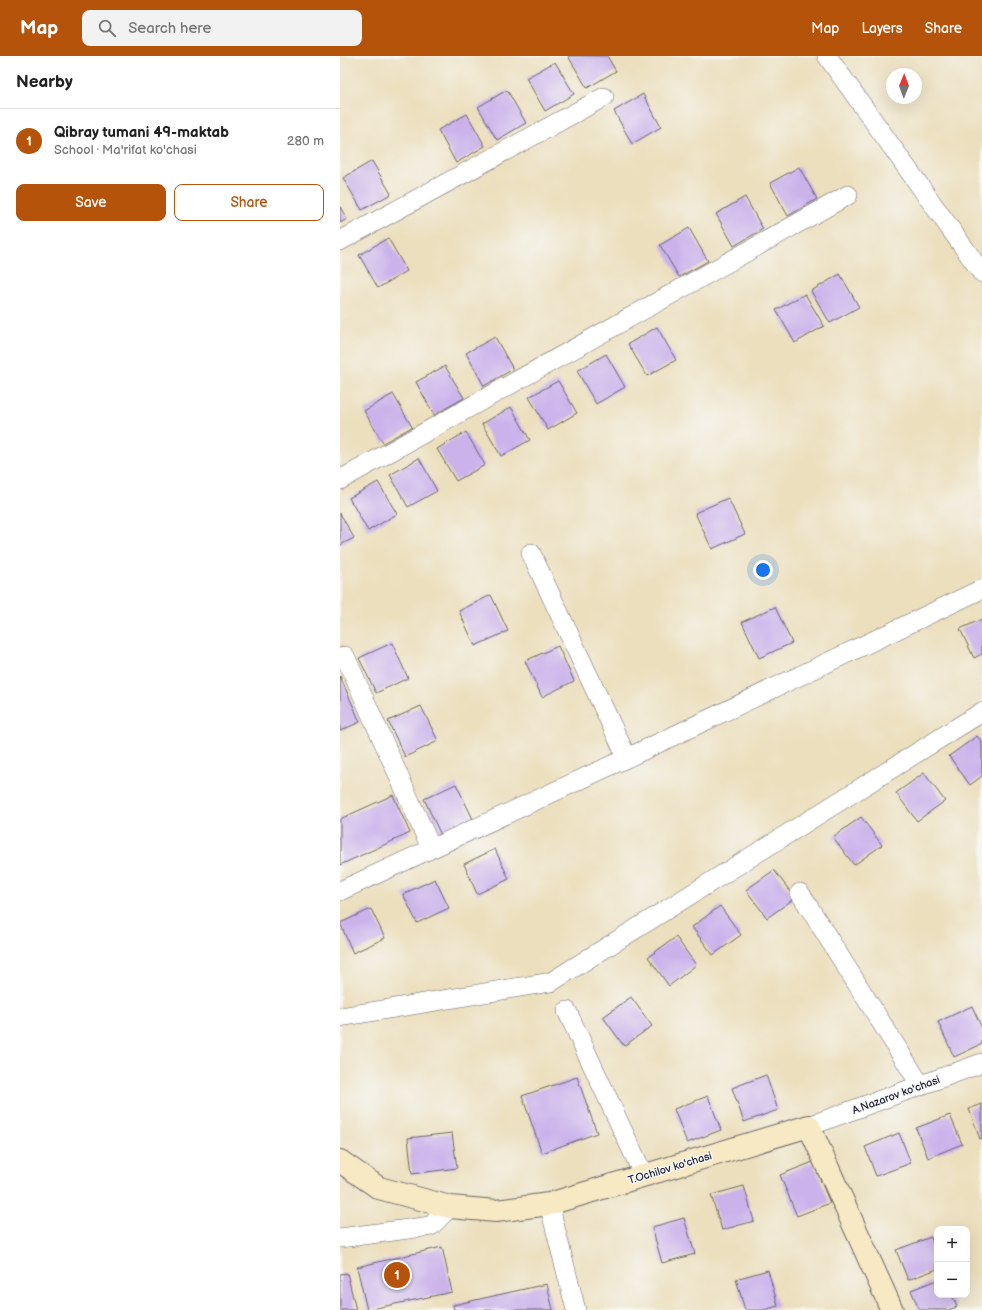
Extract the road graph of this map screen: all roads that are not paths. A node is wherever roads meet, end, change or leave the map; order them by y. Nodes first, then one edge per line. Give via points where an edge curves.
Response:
1 (827, 56) edge
2 (604, 97) dead end
3 (848, 194) dead end
4 (340, 241) edge
5 (982, 273) edge
6 (340, 480) edge
7 (531, 553) dead end
8 (982, 589) edge
9 (345, 656) dead end
10 (981, 714) edge
11 (627, 758) junction
12 (431, 848) junction
13 (340, 891) edge
14 (800, 893) dead end
15 (567, 1011) dead end
16 (340, 1017) edge
17 (982, 1063) edge
18 (921, 1086) junction
19 (809, 1126) junction
20 (340, 1161) edge
21 (644, 1176) junction
22 (548, 1204) junction
23 (450, 1207) junction
24 (340, 1238) edge
25 (576, 1310) edge
26 (892, 1310) edge

1 - 5 street
2 - 4 street
3 - 6 street
7 - 11 street
8 - 11 street
9 - 12 street
10 - 16 street via 551,982
11 - 12 street
12 - 13 street
14 - 18 street
15 - 21 street
17 - 18 street, A.Nazarov ko'chasi
18 - 19 street, A.Nazarov ko'chasi
19 - 21 main road, T.Ochilov ko'chasi
19 - 26 main road
20 - 23 main road, T.Ochilov ko'chasi via 379,1188
21 - 22 main road, T.Ochilov ko'chasi
22 - 23 main road, T.Ochilov ko'chasi via 496,1211
22 - 25 street
23 - 24 street via 431,1226

